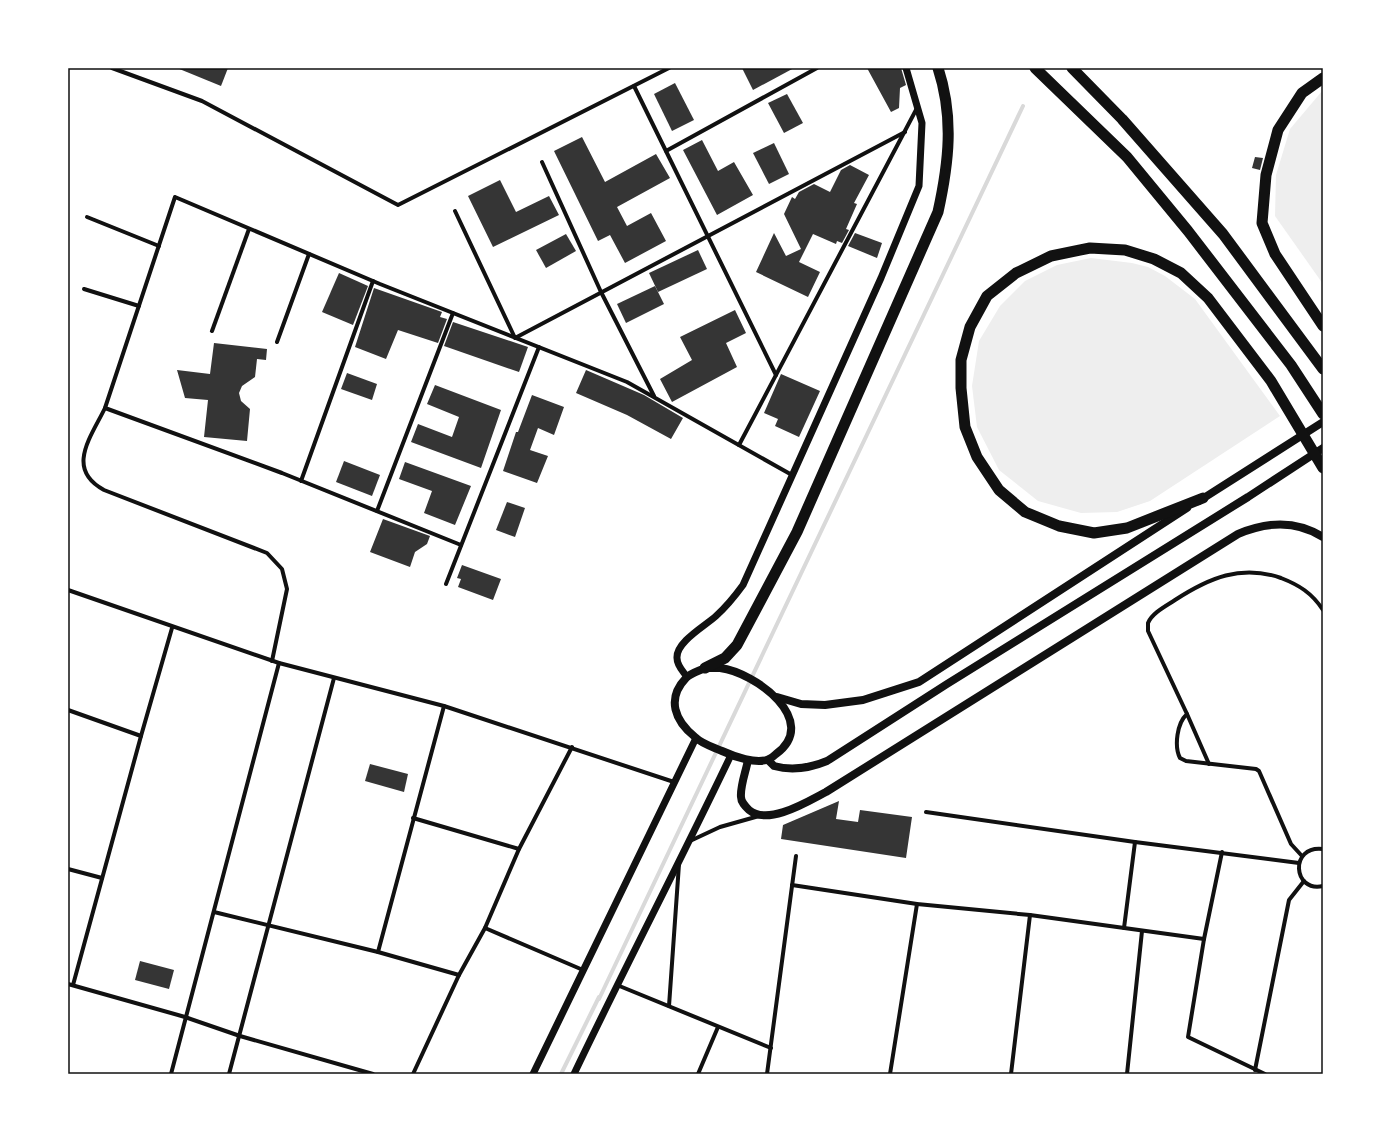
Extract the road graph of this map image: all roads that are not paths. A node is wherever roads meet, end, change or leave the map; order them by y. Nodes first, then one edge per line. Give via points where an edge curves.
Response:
1 (112, 68) edge
2 (669, 68) edge
3 (817, 68) edge
4 (906, 68) edge
5 (938, 68) edge
6 (1035, 68) edge
7 (1072, 68) edge
8 (1323, 78) edge
9 (634, 86) junction
10 (918, 108) junction
11 (905, 132) junction
12 (666, 151) junction
13 (542, 162) dead end
14 (455, 211) dead end
15 (87, 217) dead end
16 (249, 229) junction
17 (708, 236) junction
18 (159, 246) junction
19 (309, 254) junction
20 (373, 282) junction
21 (84, 289) dead end
22 (601, 292) junction
23 (139, 306) junction
24 (453, 313) junction
25 (1323, 326) edge
26 (212, 331) dead end
27 (515, 338) junction
28 (277, 342) dead end
29 (539, 347) junction
30 (1323, 369) edge
31 (776, 375) junction
32 (654, 397) junction
33 (105, 408) junction
34 (1323, 414) edge
35 (1323, 422) edge
36 (739, 445) junction
37 (1323, 448) edge
38 (1323, 468) edge
39 (792, 475) junction
40 (301, 481) junction
41 (1203, 498) junction
42 (376, 511) junction
43 (1323, 537) edge
44 (462, 545) junction
45 (446, 584) dead end
46 (68, 590) edge
47 (1323, 610) edge
48 (172, 628) junction
49 (272, 661) junction
50 (279, 663) junction
51 (705, 668) junction
52 (687, 677) junction
53 (334, 678) junction
54 (777, 697) junction
55 (444, 706) junction
56 (68, 710) edge
57 (1187, 714) junction
58 (141, 736) junction
59 (696, 738) junction
60 (572, 748) junction
61 (731, 755) junction
62 (748, 760) junction
63 (768, 760) junction
64 (1209, 764) junction
65 (674, 782) junction
66 (926, 812) dead end
67 (760, 816) junction
68 (413, 818) junction
69 (690, 841) junction
70 (1135, 842) junction
71 (519, 849) junction
72 (1323, 849) edge
73 (1222, 852) junction
74 (796, 856) dead end
75 (1302, 856) junction
76 (1299, 863) junction
77 (679, 864) junction
78 (68, 869) edge
79 (102, 878) junction
80 (1304, 881) junction
81 (792, 885) junction
82 (1323, 886) edge
83 (917, 904) junction
84 (214, 912) junction
85 (1030, 915) junction
86 (269, 926) junction
87 (484, 928) junction
88 (1124, 928) junction
89 (1142, 931) junction
90 (1204, 940) junction
91 (378, 952) junction
92 (583, 970) junction
93 (459, 975) junction
94 (70, 985) edge
95 (617, 985) junction
96 (669, 1006) junction
97 (185, 1017) junction
98 (718, 1027) junction
99 (240, 1036) junction
100 (771, 1048) junction
101 (1255, 1070) junction
102 (171, 1074) edge
103 (229, 1074) edge
104 (373, 1074) edge
105 (413, 1074) edge
106 (533, 1074) edge
107 (574, 1074) edge
108 (698, 1074) edge
109 (767, 1074) edge
110 (890, 1074) edge
111 (1011, 1074) edge
112 (1127, 1074) edge
113 (1265, 1074) edge

1 - 9 street via 202,101 398,205
2 - 9 street
3 - 12 street
4 - 10 street
5 - 51 highway via 947,114 948,143 947,171 938,212 797,532 737,645 725,658
6 - 34 highway via 1127,157 1207,255 1291,366
7 - 30 highway via 1122,119 1223,234
8 - 25 highway via 1302,93 1278,130 1266,175 1262,223 1274,254
9 - 12 street
10 - 11 street
10 - 39 street via 922,123 919,186 881,278
11 - 17 street
11 - 31 street
12 - 17 street
13 - 22 street
14 - 27 street
15 - 18 street
16 - 18 street via 175,197
16 - 19 street
16 - 26 street
17 - 22 street
17 - 31 street
18 - 23 street
19 - 20 street
19 - 28 street
20 - 24 street
20 - 40 street
21 - 23 street
22 - 27 street
22 - 32 street
23 - 33 street
24 - 27 street
24 - 42 street
27 - 29 street
29 - 32 street via 627,382
29 - 44 street
31 - 36 street
32 - 36 street
33 - 40 street
33 - 49 street via 83,456 86,475 93,484 267,554 282,569 287,589
35 - 41 main road
36 - 39 street
37 - 63 main road via 827,761 798,769 774,766
38 - 41 highway via 1271,381 1208,298 1181,273 1125,250 1090,248 1051,256 1016,273 987,296 970,327 961,360 961,388 964,427 977,458 999,490 1025,512 1058,526 1094,533 1127,528
39 - 52 street via 743,584 731,600 685,641 678,651 678,666
40 - 42 street
41 - 54 main road via 919,682 863,700 825,705 800,704
42 - 44 street
43 - 67 main road via 1303,527 1288,524 1270,524 1238,534 826,792 790,810
44 - 45 street
46 - 48 street
47 - 57 street via 1308,592 1297,584 1260,572 1246,572 1212,580 1155,614 1150,619 1148,631
48 - 49 street
48 - 58 street
49 - 50 street
50 - 53 street
50 - 84 street
51 - 52 main road
51 - 54 main road via 721,668 737,673 756,682
52 - 59 main road via 678,689 674,707 681,723
53 - 55 street
53 - 86 street
54 - 63 main road via 787,711 792,727 783,749
55 - 60 street
55 - 68 street
56 - 58 street
57 - 64 street
57 - 64 street via 1179,726 1177,752 1180,758 1186,761
58 - 79 street
59 - 61 main road
59 - 65 street
60 - 65 street
60 - 71 street
61 - 62 main road
61 - 69 street
62 - 63 main road
62 - 67 main road via 741,796 743,804
64 - 75 street via 1259,771 1291,844
65 - 92 street
66 - 70 street
67 - 69 street via 720,827
68 - 71 street
68 - 91 street
69 - 77 street
70 - 73 street
70 - 88 street
71 - 87 street
72 - 75 street via 1308,850
73 - 76 street
73 - 90 street
74 - 81 street
75 - 76 street
76 - 80 street via 1299,873
77 - 95 street
77 - 96 street
78 - 79 street
79 - 94 street
80 - 82 street via 1315,887
80 - 101 street via 1289,900
81 - 83 street
81 - 100 street
83 - 85 street
83 - 110 street
84 - 86 street
84 - 97 street
85 - 88 street
85 - 111 street
86 - 91 street
86 - 99 street
87 - 92 street
87 - 93 street
88 - 89 street
89 - 90 street
89 - 112 street
90 - 101 street via 1188,1037
91 - 93 street
92 - 106 street
93 - 105 street
94 - 97 street
95 - 96 street
95 - 107 street
96 - 98 street
97 - 99 street
97 - 102 street
98 - 100 street
98 - 108 street
99 - 103 street
99 - 104 street
100 - 109 street
101 - 113 street

